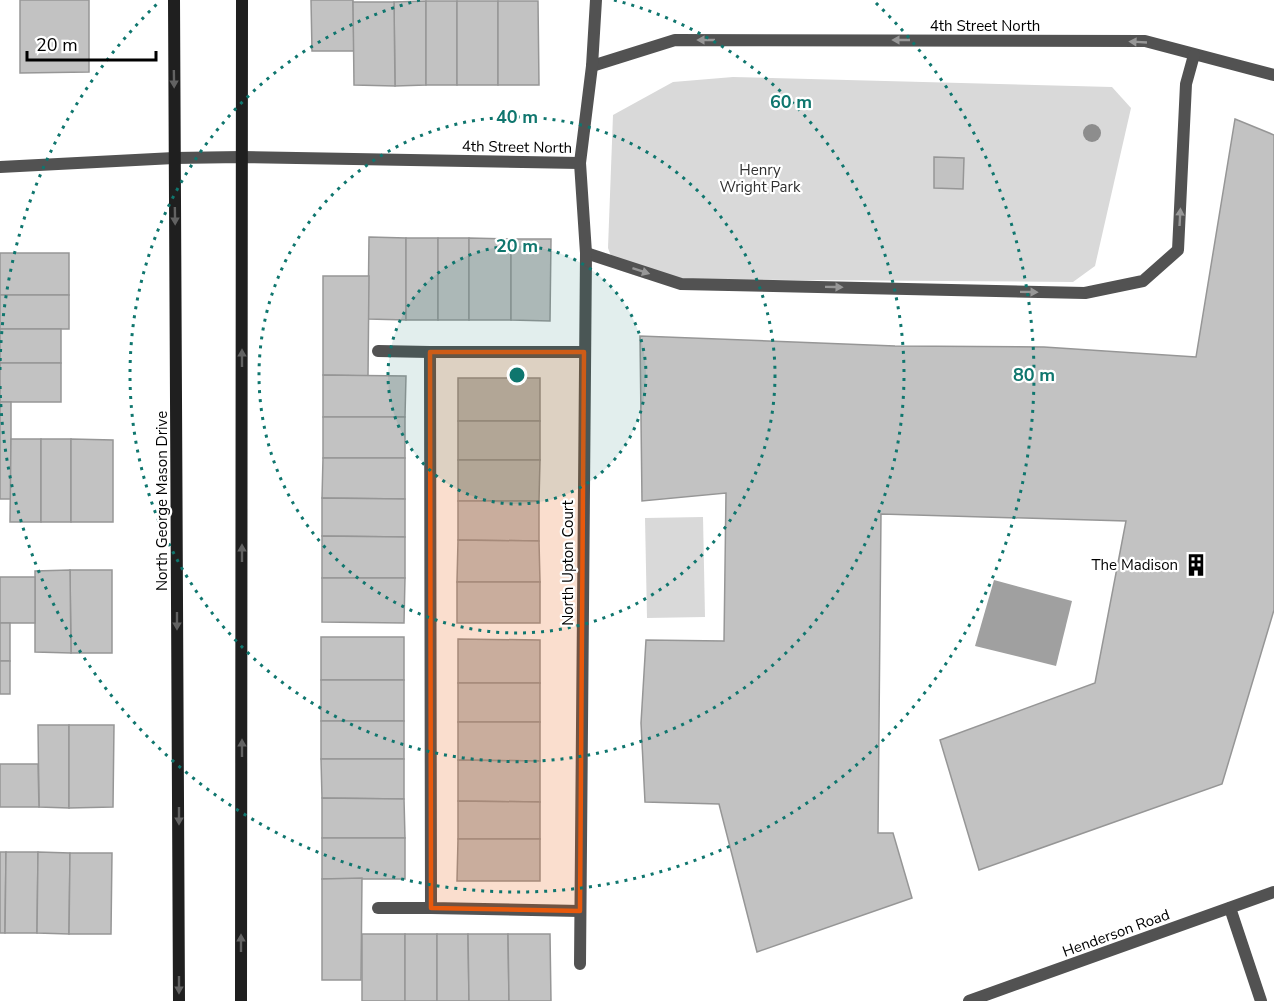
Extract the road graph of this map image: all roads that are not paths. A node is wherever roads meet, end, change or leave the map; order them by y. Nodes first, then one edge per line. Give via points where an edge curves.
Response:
1 (174, 0) edge
2 (242, 0) edge
3 (596, 0) edge
4 (1194, 55) junction
5 (592, 66) junction
6 (1274, 75) edge
7 (242, 157) junction
8 (174, 158) junction
9 (580, 163) junction
10 (0, 167) edge
11 (586, 253) junction
12 (378, 351) dead end
13 (430, 352) junction
14 (584, 352) junction
15 (1274, 892) edge
16 (378, 908) dead end
17 (431, 908) junction
18 (1230, 908) junction
19 (580, 911) junction
20 (580, 964) dead end
21 (179, 1001) edge
22 (241, 1001) edge
23 (969, 1001) edge
24 (1261, 1001) edge

1 -> 8 main road, North George Mason Drive
2 - 7 main road
3 - 5 street
4 -> 5 street, 4th Street North via 1145,41 675,40
4 - 6 street, 4th Street North
11 -> 4 street via 681,284 1085,293 1143,281 1178,250 1186,84
5 - 9 street, 4th Street North
7 - 8 street, 4th Street North
7 - 9 street, 4th Street North
22 -> 7 main road
8 - 10 street, 4th Street North
8 -> 21 main road, North George Mason Drive
9 - 11 street, North Upton Court
11 - 14 street, North Upton Court
12 - 13 street
13 - 14 street
13 - 17 street
14 - 19 street, North Upton Court
15 - 18 street, Henderson Road
16 - 17 street
17 - 19 street
18 - 23 street, Henderson Road
18 - 24 street
19 - 20 street, North Upton Court

